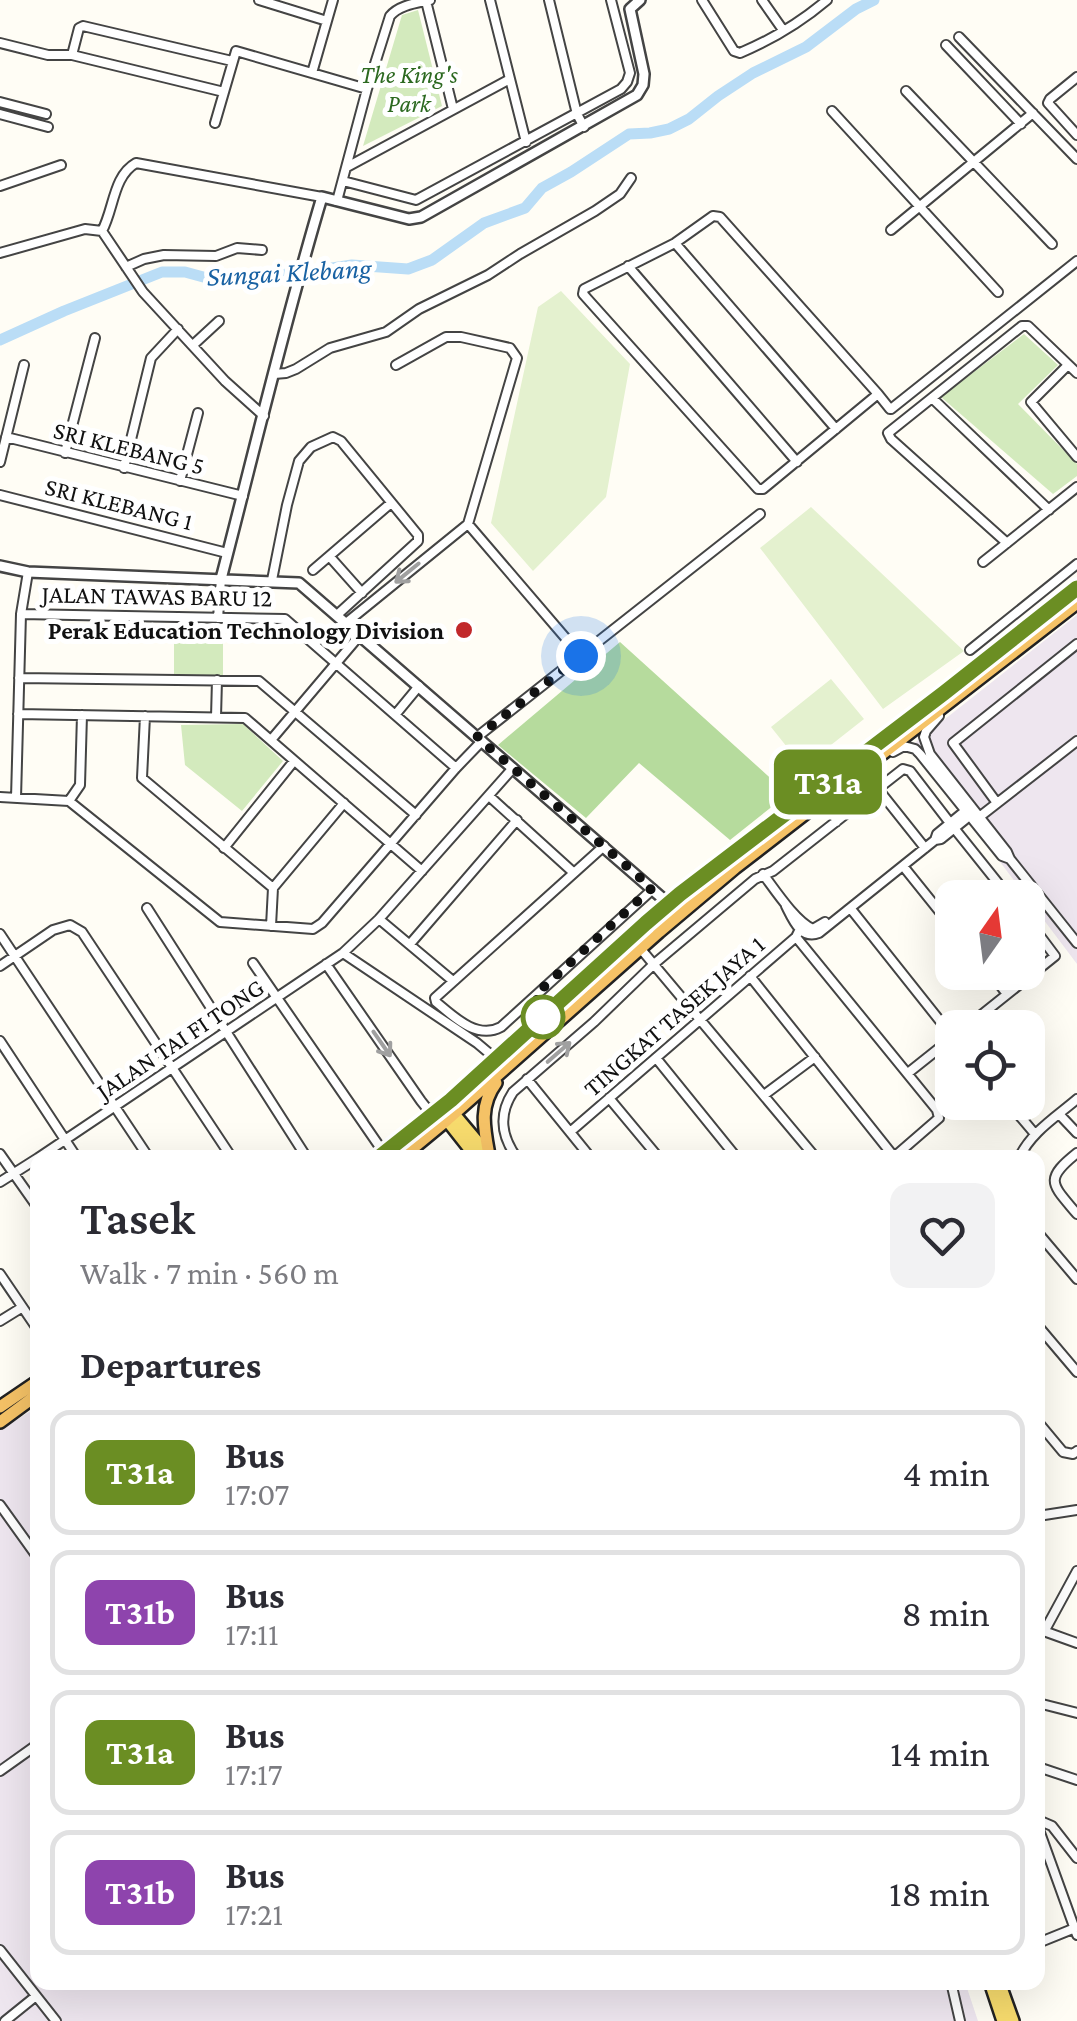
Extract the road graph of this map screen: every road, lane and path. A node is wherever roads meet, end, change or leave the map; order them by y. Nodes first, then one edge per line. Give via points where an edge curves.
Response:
1 (260, 0) edge
2 (333, 0) edge
3 (428, 0) edge
4 (490, 0) edge
5 (549, 0) edge
6 (611, 0) edge
7 (640, 0) edge
8 (702, 0) edge
9 (762, 0) edge
10 (825, 1) edge
11 (629, 4) edge
12 (327, 20) junction
13 (784, 30) junction
14 (959, 37) dead end
15 (0, 43) edge
16 (946, 45) dead end
17 (72, 55) junction
18 (232, 61) junction
19 (312, 72) junction
20 (1077, 77) edge
21 (510, 78) junction
22 (367, 89) junction
23 (906, 91) dead end
24 (224, 92) junction
25 (0, 102) edge
26 (454, 109) junction
27 (832, 111) dead end
28 (0, 114) edge
29 (46, 114) dead end
30 (577, 114) junction
31 (1033, 114) junction
32 (215, 123) dead end
33 (1021, 124) junction
34 (48, 126) dead end
35 (584, 126) junction
36 (1077, 135) edge
37 (526, 142) junction
38 (1077, 158) edge
39 (974, 162) junction
40 (61, 166) dead end
41 (347, 167) junction
42 (631, 178) dead end
43 (343, 181) junction
44 (0, 186) edge
45 (322, 198) junction
46 (337, 201) junction
47 (919, 208) junction
48 (892, 230) dead end
49 (102, 231) junction
50 (675, 244) junction
51 (1052, 244) dead end
52 (262, 250) dead end
53 (0, 253) edge
54 (1077, 261) edge
55 (628, 266) junction
56 (128, 271) junction
57 (998, 292) dead end
58 (219, 321) dead end
59 (178, 330) junction
60 (94, 338) dead end
61 (193, 345) junction
62 (1068, 364) junction
63 (24, 365) dead end
64 (396, 365) dead end
65 (1077, 372) edge
66 (274, 374) junction
67 (878, 394) junction
68 (932, 398) junction
69 (198, 413) dead end
70 (264, 416) junction
71 (836, 430) junction
72 (6, 437) junction
73 (66, 452) junction
74 (1077, 457) edge
75 (0, 462) edge
76 (797, 462) junction
77 (124, 468) junction
78 (180, 481) junction
79 (1077, 487) edge
80 (0, 494) edge
81 (243, 496) junction
82 (391, 503) junction
83 (1048, 510) junction
84 (760, 514) dead end
85 (468, 524) junction
86 (1007, 543) junction
87 (228, 553) junction
88 (330, 557) junction
89 (983, 562) dead end
90 (1077, 564) edge
91 (0, 566) edge
92 (313, 570) dead end
93 (28, 572) junction
94 (220, 579) junction
95 (272, 580) junction
96 (1077, 588) edge
97 (362, 593) junction
98 (1077, 602) edge
99 (21, 614) junction
100 (337, 615) junction
101 (218, 618) junction
102 (346, 623) junction
103 (360, 635) junction
104 (1077, 644) edge
105 (970, 650) dead end
106 (581, 656) junction
107 (336, 664) junction
108 (19, 678) junction
109 (217, 680) junction
110 (418, 686) junction
111 (955, 698) junction
112 (295, 712) junction
113 (18, 714) junction
114 (82, 715) junction
115 (395, 715) junction
116 (145, 716) junction
117 (216, 718) junction
118 (479, 739) junction
119 (271, 740) junction
120 (1077, 740) edge
121 (294, 760) junction
122 (871, 764) junction
123 (456, 768) junction
124 (514, 768) junction
125 (840, 788) junction
126 (878, 789) junction
127 (489, 796) junction
128 (0, 798) edge
129 (16, 798) junction
130 (69, 801) junction
131 (344, 803) junction
132 (996, 803) junction
133 (972, 814) junction
134 (416, 815) junction
135 (516, 820) junction
136 (836, 822) junction
137 (952, 826) junction
138 (391, 844) junction
139 (604, 846) junction
140 (224, 848) junction
141 (925, 848) junction
142 (757, 850) junction
143 (902, 866) junction
144 (735, 868) junction
145 (422, 871) junction
146 (574, 872) junction
147 (759, 876) junction
148 (996, 880) edge
149 (273, 888) junction
150 (652, 888) junction
151 (669, 904) junction
152 (786, 906) junction
153 (935, 906) edge
154 (147, 908) dead end
155 (851, 909) junction
156 (379, 919) junction
157 (646, 923) junction
158 (271, 926) junction
159 (658, 932) junction
160 (798, 933) junction
161 (0, 934) edge
162 (1045, 943) edge
163 (1077, 943) edge
164 (410, 944) junction
165 (640, 948) junction
166 (344, 953) junction
167 (15, 956) junction
168 (253, 963) dead end
169 (326, 964) junction
170 (654, 964) junction
171 (1045, 964) edge
172 (0, 966) edge
173 (750, 976) junction
174 (453, 982) junction
175 (1004, 990) edge
176 (1012, 990) edge
177 (567, 994) junction
178 (1007, 994) junction
179 (276, 997) junction
180 (987, 1010) edge
181 (935, 1015) edge
182 (701, 1019) junction
183 (500, 1027) junction
184 (226, 1031) junction
185 (0, 1041) edge
186 (516, 1041) junction
187 (935, 1051) edge
188 (814, 1057) junction
189 (656, 1058) junction
190 (499, 1064) junction
191 (171, 1068) junction
192 (908, 1073) junction
193 (527, 1080) junction
194 (764, 1095) junction
195 (609, 1098) junction
196 (1077, 1099) edge
197 (116, 1107) junction
198 (447, 1111) junction
199 (1059, 1114) junction
200 (1023, 1120) edge
201 (570, 1132) junction
202 (1077, 1133) edge
203 (1034, 1134) junction
204 (66, 1140) junction
205 (50, 1150) edge
206 (72, 1150) edge
207 (144, 1150) edge
208 (227, 1150) edge
209 (302, 1150) edge
210 (377, 1150) edge
211 (390, 1150) edge
212 (409, 1150) edge
213 (480, 1150) edge
214 (486, 1150) edge
215 (512, 1150) edge
216 (585, 1150) edge
217 (651, 1150) edge
218 (731, 1150) edge
219 (809, 1150) edge
220 (889, 1150) edge
221 (903, 1150) edge
222 (1023, 1150) edge
223 (1077, 1153) edge
224 (0, 1154) edge
225 (30, 1163) edge
226 (13, 1174) junction
227 (0, 1182) edge
228 (30, 1197) edge
229 (1077, 1214) edge
230 (1045, 1242) edge
231 (0, 1274) edge
232 (1077, 1279) edge
233 (21, 1308) junction
234 (30, 1320) edge
235 (0, 1321) edge
236 (1045, 1334) edge
237 (1077, 1372) edge
238 (30, 1387) edge
239 (30, 1400) edge
240 (0, 1408) edge
241 (0, 1422) edge
242 (1045, 1430) edge
243 (1073, 1453) edge
244 (0, 1505) edge
245 (1077, 1510) edge
246 (1045, 1515) edge
247 (30, 1547) edge
248 (1077, 1571) edge
249 (1045, 1623) edge
250 (1045, 1632) edge
251 (1077, 1644) edge
252 (1045, 1706) edge
253 (1077, 1713) edge
254 (30, 1750) edge
255 (1045, 1769) edge
256 (0, 1771) edge
257 (1077, 1780) edge
258 (1045, 1825) edge
259 (1045, 1844) edge
260 (1077, 1858) edge
261 (1076, 1932) edge
262 (1045, 1940) edge
263 (0, 1950) edge
264 (30, 1988) edge
265 (31, 1990) edge
266 (953, 1990) edge
267 (993, 1990) edge
268 (1002, 1990) edge
269 (36, 1996) junction
270 (5, 2021) edge
271 (56, 2021) edge
272 (960, 2021) edge
273 (1003, 2021) edge
274 (1013, 2021) edge

1 - 12 street
2 - 12 street
3 - 22 street via 390,16
3 - 26 street
4 - 21 street
5 - 30 street
6 - 30 street via 630,73 621,89
7 - 11 street
8 - 13 street via 737,53
9 - 13 street
10 - 13 street
11 - 35 street via 644,74 640,90
12 - 19 street
14 - 31 street
15 - 17 street
16 - 33 street
17 - 18 street via 83,26
17 - 24 street
18 - 19 street via 236,51
18 - 24 street
19 - 22 street
20 - 36 street via 1048,103
21 - 26 street
21 - 37 street
22 - 41 street
23 - 39 street
24 - 32 street
25 - 29 street
26 - 41 street
27 - 47 street
28 - 34 street
30 - 35 street
30 - 37 street
31 - 33 street
31 - 38 street
33 - 39 street
35 - 46 street via 421,217
37 - 43 street via 416,200
39 - 47 street
39 - 51 street
40 - 44 street
41 - 43 street
42 - 66 street via 595,211 386,332
43 - 46 street
45 - 46 street
45 - 49 street via 136,163 120,176
45 - 66 street
47 - 48 street
47 - 57 street
49 - 53 street via 85,229
49 - 56 street
50 - 55 street
50 - 67 street via 720,217
50 - 71 street
52 - 56 street via 164,254
54 - 67 street via 892,409
55 - 76 street
55 - 76 street via 583,294 754,488 763,489
56 - 59 street
58 - 61 street
59 - 61 street
59 - 77 street via 151,358
60 - 73 street
61 - 70 street
62 - 65 street
62 - 68 street via 1025,326
62 - 74 street via 1030,402
63 - 72 street
64 - 85 street via 446,337 510,348 517,358
66 - 70 street
67 - 71 street
68 - 83 street
68 - 86 street via 888,435
69 - 78 street
70 - 81 street
71 - 76 street
72 - 73 street, SRI KLEBANG 5
72 - 75 street
73 - 77 street, SRI KLEBANG 5
77 - 78 street, SRI KLEBANG 5
78 - 81 street, SRI KLEBANG 5
79 - 83 street
80 - 87 street, SRI KLEBANG 1
81 - 87 street
82 - 88 street
82 - 95 street via 341,441 333,437 311,447 299,461
82 - 97 street via 418,541
83 - 86 street
84 - 106 street
85 -> 102 street
85 - 106 street
86 - 89 street
87 - 94 street
88 - 92 street
88 - 97 street
90 - 105 street
91 - 93 street
93 - 94 street
93 - 99 street
94 - 95 street
94 - 101 street
95 - 100 street via 299,582
96 - 151 highway
97 - 100 street
98 - 111 highway
99 - 101 street, JALAN TAWAS BARU 12
99 - 108 street
100 - 102 street
101 - 107 street, JALAN TAWAS BARU 12 via 285,618
102 - 103 street
103 - 107 street
103 - 110 street
104 - 132 street via 953,744
106 - 118 street
107 - 112 street
107 - 115 street, JALAN TAWAS BARU 12
108 - 109 street
108 - 113 street
109 - 112 street via 259,681
109 - 117 street
110 - 115 street
110 - 118 street
111 - 122 highway
111 - 133 street via 926,731 924,745
112 - 119 street
112 - 134 street
113 - 114 street
113 - 129 street
114 - 116 street
114 - 130 street via 80,785
115 - 123 street, JALAN TAWAS BARU 12
116 - 117 street
116 - 140 street via 142,778
117 - 119 street via 245,718
118 - 123 street
118 - 124 street
119 - 121 street
120 - 132 street, TINGKAT TASEK JAYA 1
121 - 131 street
121 - 140 street
122 - 125 highway
122 - 133 street via 904,746 915,750
123 - 134 street
124 - 127 street, JALAN TAI FI TONG
124 - 139 street
125 - 136 street
125 - 142 highway
126 - 136 street
126 - 137 street via 906,769
126 - 141 street
127 - 135 street
127 - 145 street, JALAN TAI FI TONG
128 - 129 street
129 - 130 street
130 - 158 street via 220,922
131 - 138 street
131 - 149 street
132 - 133 street, TINGKAT TASEK JAYA 1
133 - 137 street, TINGKAT TASEK JAYA 1
133 - 163 street
134 - 138 street
135 - 146 street
135 - 164 street
136 - 147 street
137 - 141 street, TINGKAT TASEK JAYA 1
137 - 148 street
138 - 145 street
138 - 158 street via 319,926
139 - 146 street
139 - 150 street
140 - 149 street
141 - 143 street, TINGKAT TASEK JAYA 1
142 - 144 highway
142 - 151 highway via 682,904
143 - 153 street
143 - 155 street, TINGKAT TASEK JAYA 1
144 - 147 street
144 - 159 highway
145 - 156 street, JALAN TAI FI TONG
146 - 174 street
147 - 152 street, TINGKAT TASEK JAYA 1
147 - 170 street
149 - 158 street
150 - 151 street
150 - 183 street
151 - 157 highway
151 - 159 highway
152 - 155 street, TINGKAT TASEK JAYA 1 via 813,929
152 - 160 street, TINGKAT TASEK JAYA 1
154 - 184 street
155 - 160 street, TINGKAT TASEK JAYA 1 via 819,933
155 - 181 street
156 - 164 street
156 - 166 street, JALAN TAI FI TONG
157 - 165 highway
157 - 177 highway
159 - 165 highway
160 - 173 street, TINGKAT TASEK JAYA 1
160 - 192 street
161 - 167 street
162 - 171 street via 1055,956
164 - 174 street
165 - 170 street
165 - 177 highway via 628,949 581,990
165 - 190 highway
166 - 169 street, JALAN TAI FI TONG
166 - 190 street
167 - 172 street
167 - 191 street via 53,930 70,925 82,932
167 - 197 street
168 - 179 street
169 - 179 street, JALAN TAI FI TONG
169 -> 198 street via 429,1110 440,1104
170 - 182 street
193 -> 170 street
173 - 182 street, TINGKAT TASEK JAYA 1
173 - 188 street
174 - 183 street via 435,998 438,1004 478,1031
175 - 178 street
176 - 178 street
177 - 186 highway
178 - 180 street
179 - 184 street, JALAN TAI FI TONG
179 - 210 street
182 - 189 street, TINGKAT TASEK JAYA 1
182 - 194 street
183 - 186 street
184 - 191 street, JALAN TAI FI TONG
184 - 209 street
185 - 204 street
186 - 190 highway
187 - 192 street
188 - 194 street
188 - 220 street
189 - 195 street, TINGKAT TASEK JAYA 1
189 - 218 street
190 - 198 highway
190 - 214 highway via 484,1113
191 - 197 street, JALAN TAI FI TONG
191 - 208 street
192 - 221 street via 939,1118
193 - 201 street
193 - 215 street via 509,1097 504,1114 504,1138
194 - 219 street
195 - 201 street, TINGKAT TASEK JAYA 1
195 - 217 street
196 - 199 street
197 - 204 street, JALAN TAI FI TONG
197 - 207 street
198 - 211 highway
198 - 212 highway
198 - 213 main road
199 - 202 street
199 - 203 street
200 - 203 street
201 - 216 street
203 - 222 street
204 - 205 street, JALAN TAI FI TONG
204 - 206 street
223 - 229 street via 1055,1172 1054,1182
224 - 226 street
225 - 226 street, JALAN TAI FI TONG
226 - 227 street, JALAN TAI FI TONG
226 - 228 street
230 - 232 street
231 - 233 street
233 - 234 street
233 - 235 street
236 - 237 street
238 - 240 highway
239 - 241 highway
242 - 243 street via 1063,1452
244 - 247 street
245 - 246 street
248 - 249 street
250 - 251 street
252 - 253 street
254 - 256 street
255 - 257 street
258 - 260 street
259 - 261 street
261 - 262 street
263 - 264 street
265 - 269 street
266 - 272 street
267 - 273 main road
268 - 274 main road
269 - 270 street
269 - 271 street

